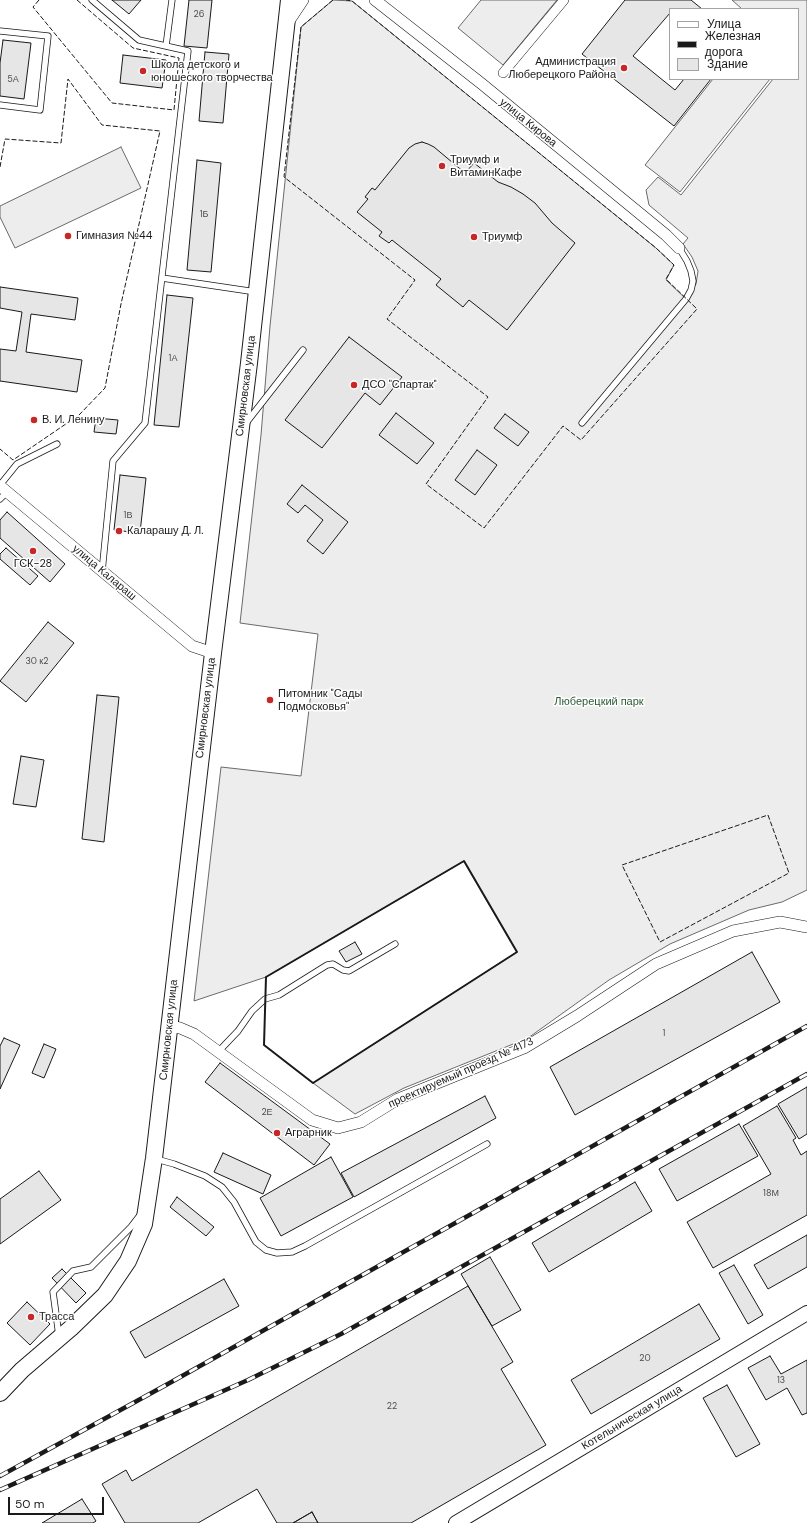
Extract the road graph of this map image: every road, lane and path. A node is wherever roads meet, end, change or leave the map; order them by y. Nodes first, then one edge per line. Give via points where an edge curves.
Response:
1 (92, 0) edge
2 (172, 0) edge
3 (289, 0) edge
4 (303, 0) edge
5 (375, 0) edge
6 (564, 0) edge
7 (287, 25) junction
8 (0, 31) edge
9 (166, 46) junction
10 (503, 73) dead end
11 (0, 105) edge
12 (679, 248) joint
13 (162, 278) junction
14 (257, 292) junction
15 (303, 350) dead end
16 (582, 423) dead end
17 (241, 429) junction
18 (58, 444) dead end
19 (2, 490) edge
20 (102, 572) junction
21 (212, 652) junction
22 (807, 927) edge
23 (395, 944) dead end
24 (169, 1026) junction
25 (218, 1052) junction
26 (487, 1144) dead end
27 (154, 1158) junction
28 (147, 1205) junction
29 (807, 1313) edge
30 (59, 1337) junction
31 (22, 1370) junction
32 (0, 1378) edge
33 (0, 1393) edge
34 (456, 1523) edge

1 - 9 lane via 139,40
2 - 9 lane
3 - 7 main road, Смирновская улица
4 - 7 street
5 - 12 street, улица Кирова via 482,84
6 - 10 street
7 - 14 main road, Смирновская улица
8 - 11 lane via 48,36 40,110
9 - 13 lane via 188,51
12 - 16 lane via 691,271 691,290
13 - 14 lane
13 - 20 lane via 145,423 113,460
14 - 17 main road, Смирновская улица
15 - 17 lane
17 - 21 main road, Смирновская улица
18 - 19 lane via 17,464
19 - 20 street, улица Калараш
20 - 21 street, улица Калараш via 192,646
21 - 24 main road, Смирновская улица
22 - 25 street, проектируемый проезд № 4173 via 780,922 733,931 656,964 524,1048 398,1099 360,1122 338,1128 312,1120
23 - 25 lane via 349,971 333,964 327,965 279,995 265,999
24 - 25 street, проектируемый проезд № 4173 via 194,1034
24 - 27 main road, Смирновская улица
26 - 27 lane via 305,1246 292,1252 277,1253 266,1250 256,1242 234,1202 222,1187 205,1176
27 - 28 main road, Смирновская улица
28 - 30 main road, Смирновская улица via 144,1224 128,1261 105,1295
28 - 30 lane via 131,1227 92,1267 73,1271 53,1292
29 - 34 street, Котельническая улица
30 - 31 main road, Смирновская улица
31 - 32 main road, Смирновская улица
31 - 33 main road, Смирновская улица

